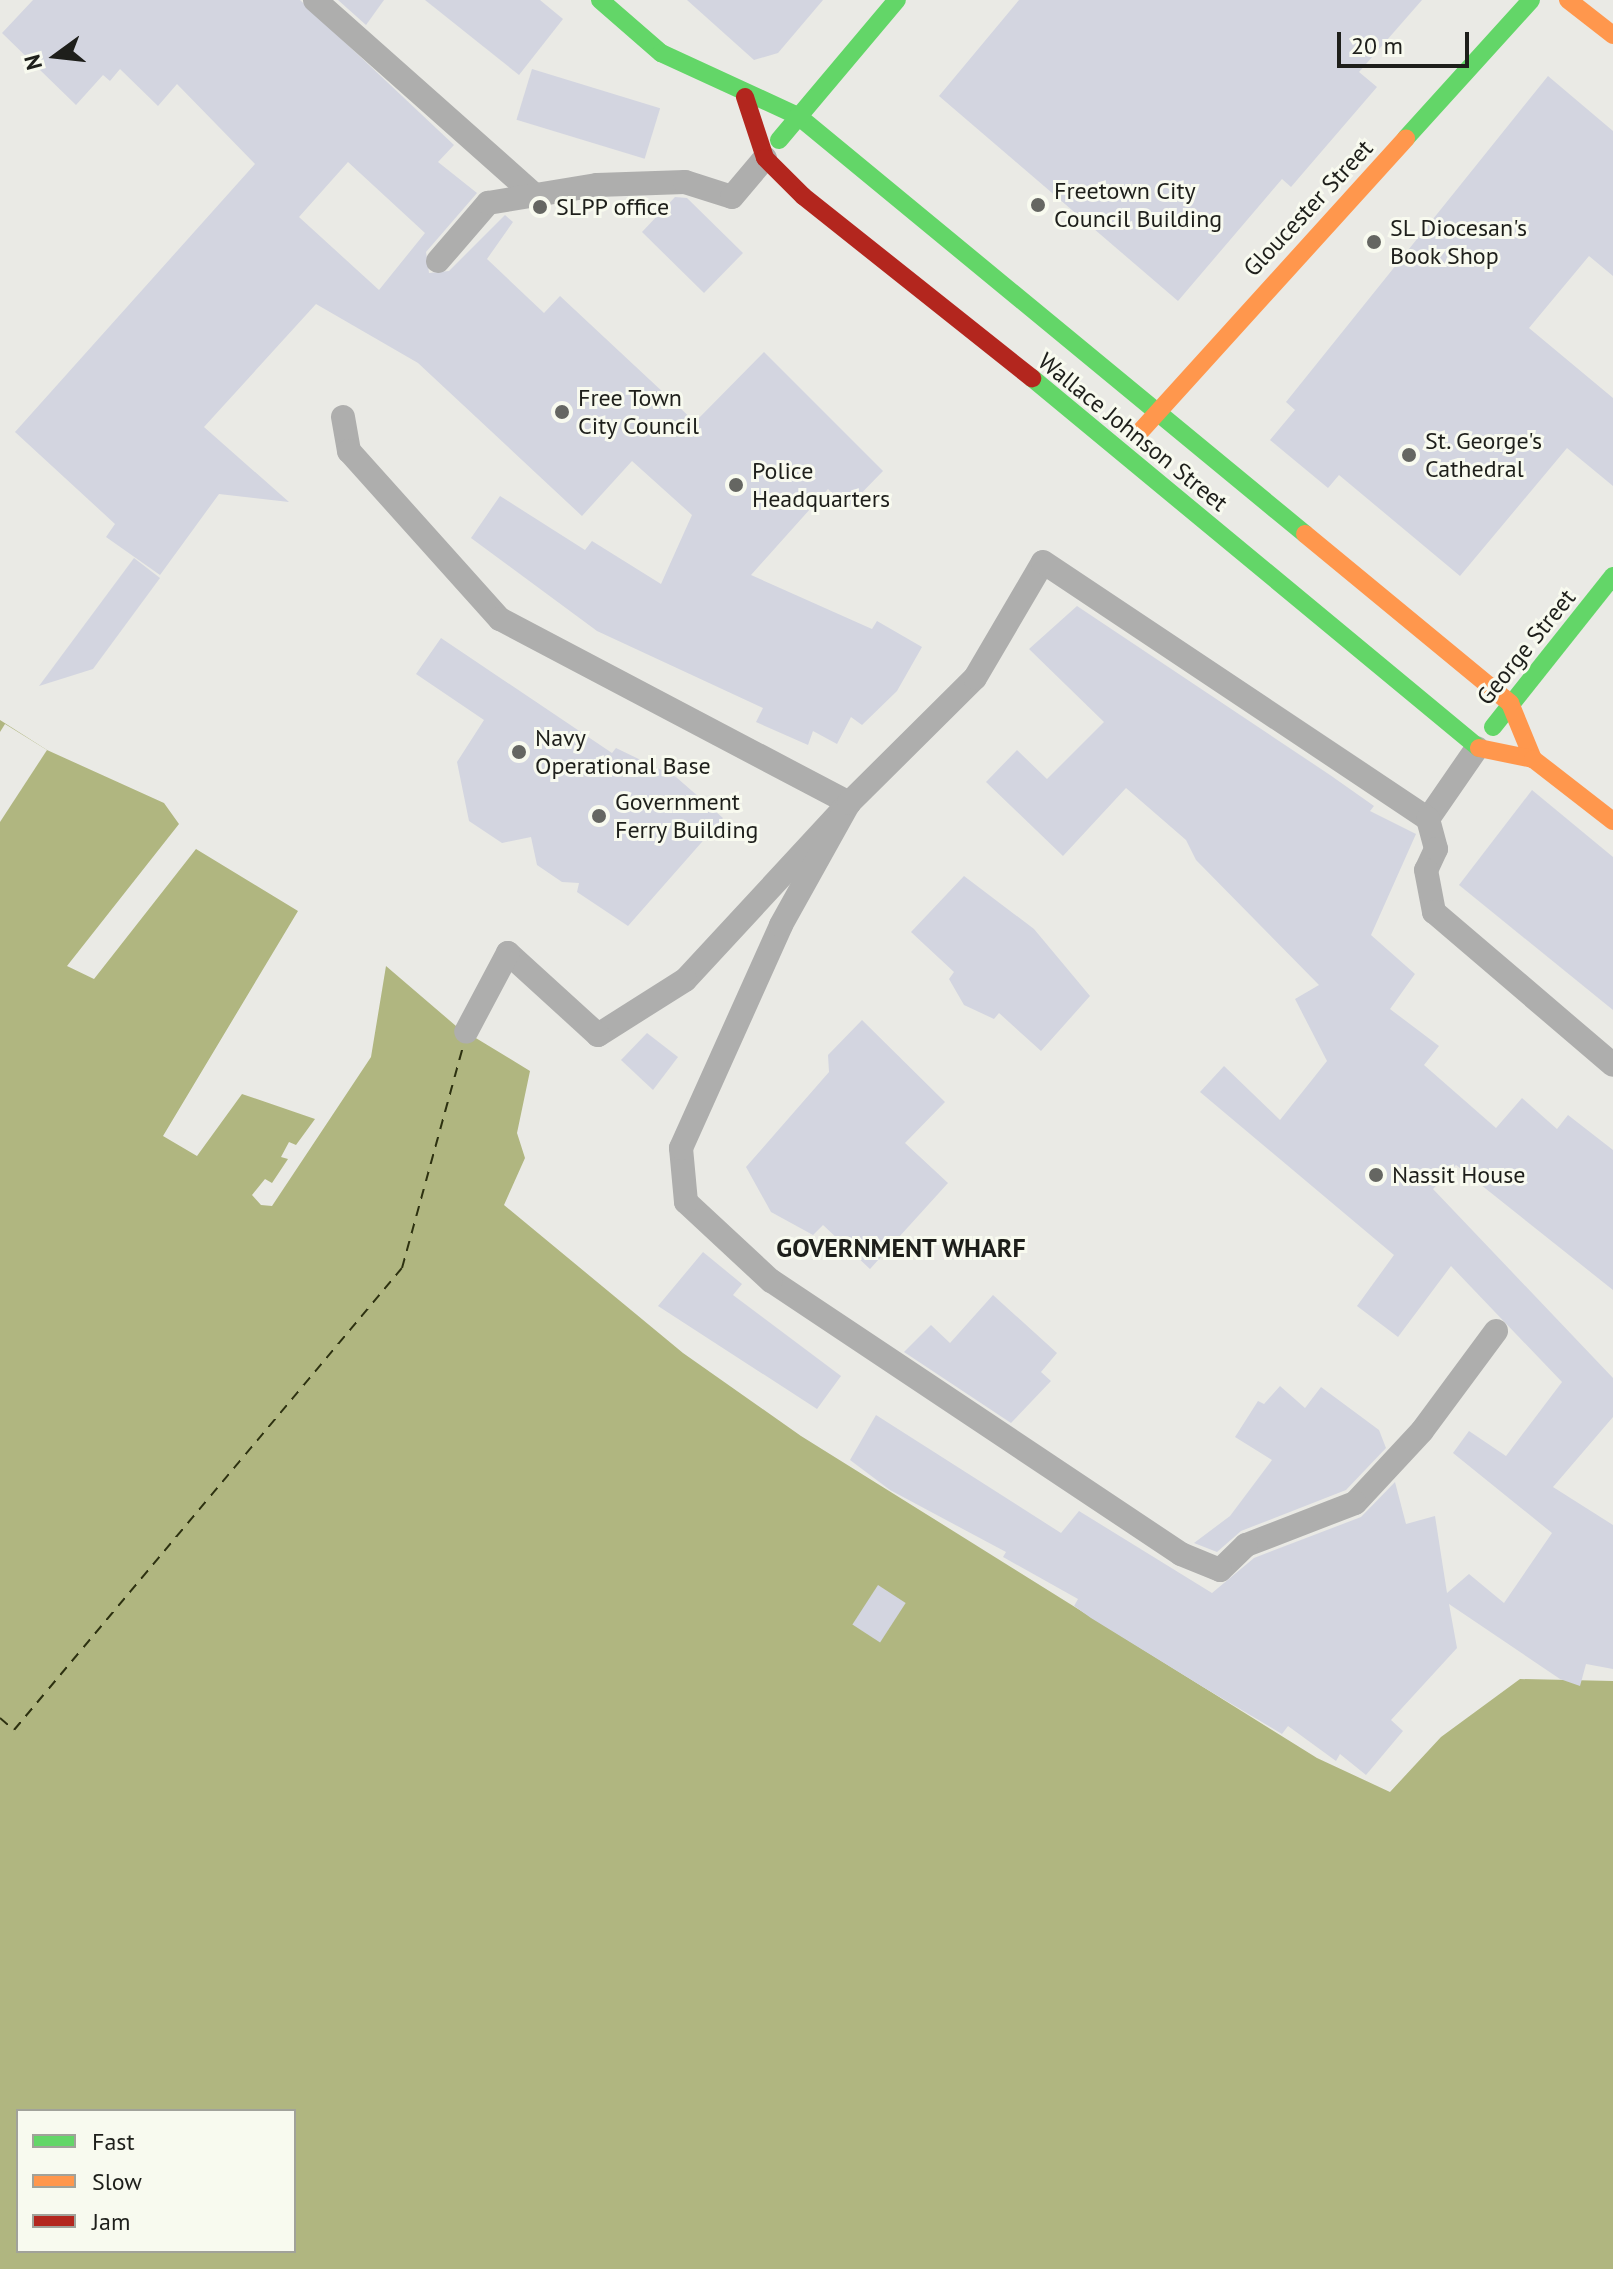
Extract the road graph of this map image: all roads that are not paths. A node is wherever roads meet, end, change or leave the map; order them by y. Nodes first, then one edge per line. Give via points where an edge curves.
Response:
1 (315, 0) edge
2 (600, 0) edge
3 (897, 0) edge
4 (1531, 0) edge
5 (1568, 0) edge
6 (1613, 35) edge
7 (745, 97) junction
8 (798, 116) junction
9 (765, 158) junction
10 (531, 192) junction
11 (438, 261) dead end
12 (1155, 410) junction
13 (343, 417) dead end
14 (1125, 452) junction
15 (1613, 576) edge
16 (1510, 703) junction
17 (1477, 748) junction
18 (1533, 759) junction
19 (849, 803) junction
20 (1428, 819) junction
21 (1613, 821) edge
22 (466, 1032) dead end
23 (1613, 1065) edge
24 (1496, 1331) dead end

1 - 10 lane
2 - 7 street, Wallace Johnson Street via 661,53
3 - 8 street
4 - 12 street, Gloucester Street
5 - 6 street
7 - 8 street, Wallace Johnson Street
7 - 9 street
8 - 9 street
8 - 12 street, Wallace Johnson Street
9 - 10 lane via 732,197 685,182
9 - 14 street, Wallace Johnson Street via 902,277
10 - 11 lane via 488,203
12 - 14 street, Gloucester Street
12 - 16 street, Wallace Johnson Street
13 - 19 lane via 349,451 500,619
14 - 17 street, Wallace Johnson Street
15 - 16 street, George Street
16 - 17 street, George Street
16 - 18 street, Wallace Johnson Street
17 - 18 street, Wallace Johnson Street
17 - 20 lane
18 - 21 street, Wallace Johnson Street
19 - 20 lane via 975,678 1043,562
19 - 22 lane via 685,980 598,1035 508,953
19 - 24 lane via 781,925 681,1148 686,1202 771,1281 1169,1547 1220,1570 1246,1545 1355,1503 1422,1431
20 - 23 lane via 1436,849 1426,870 1434,912

